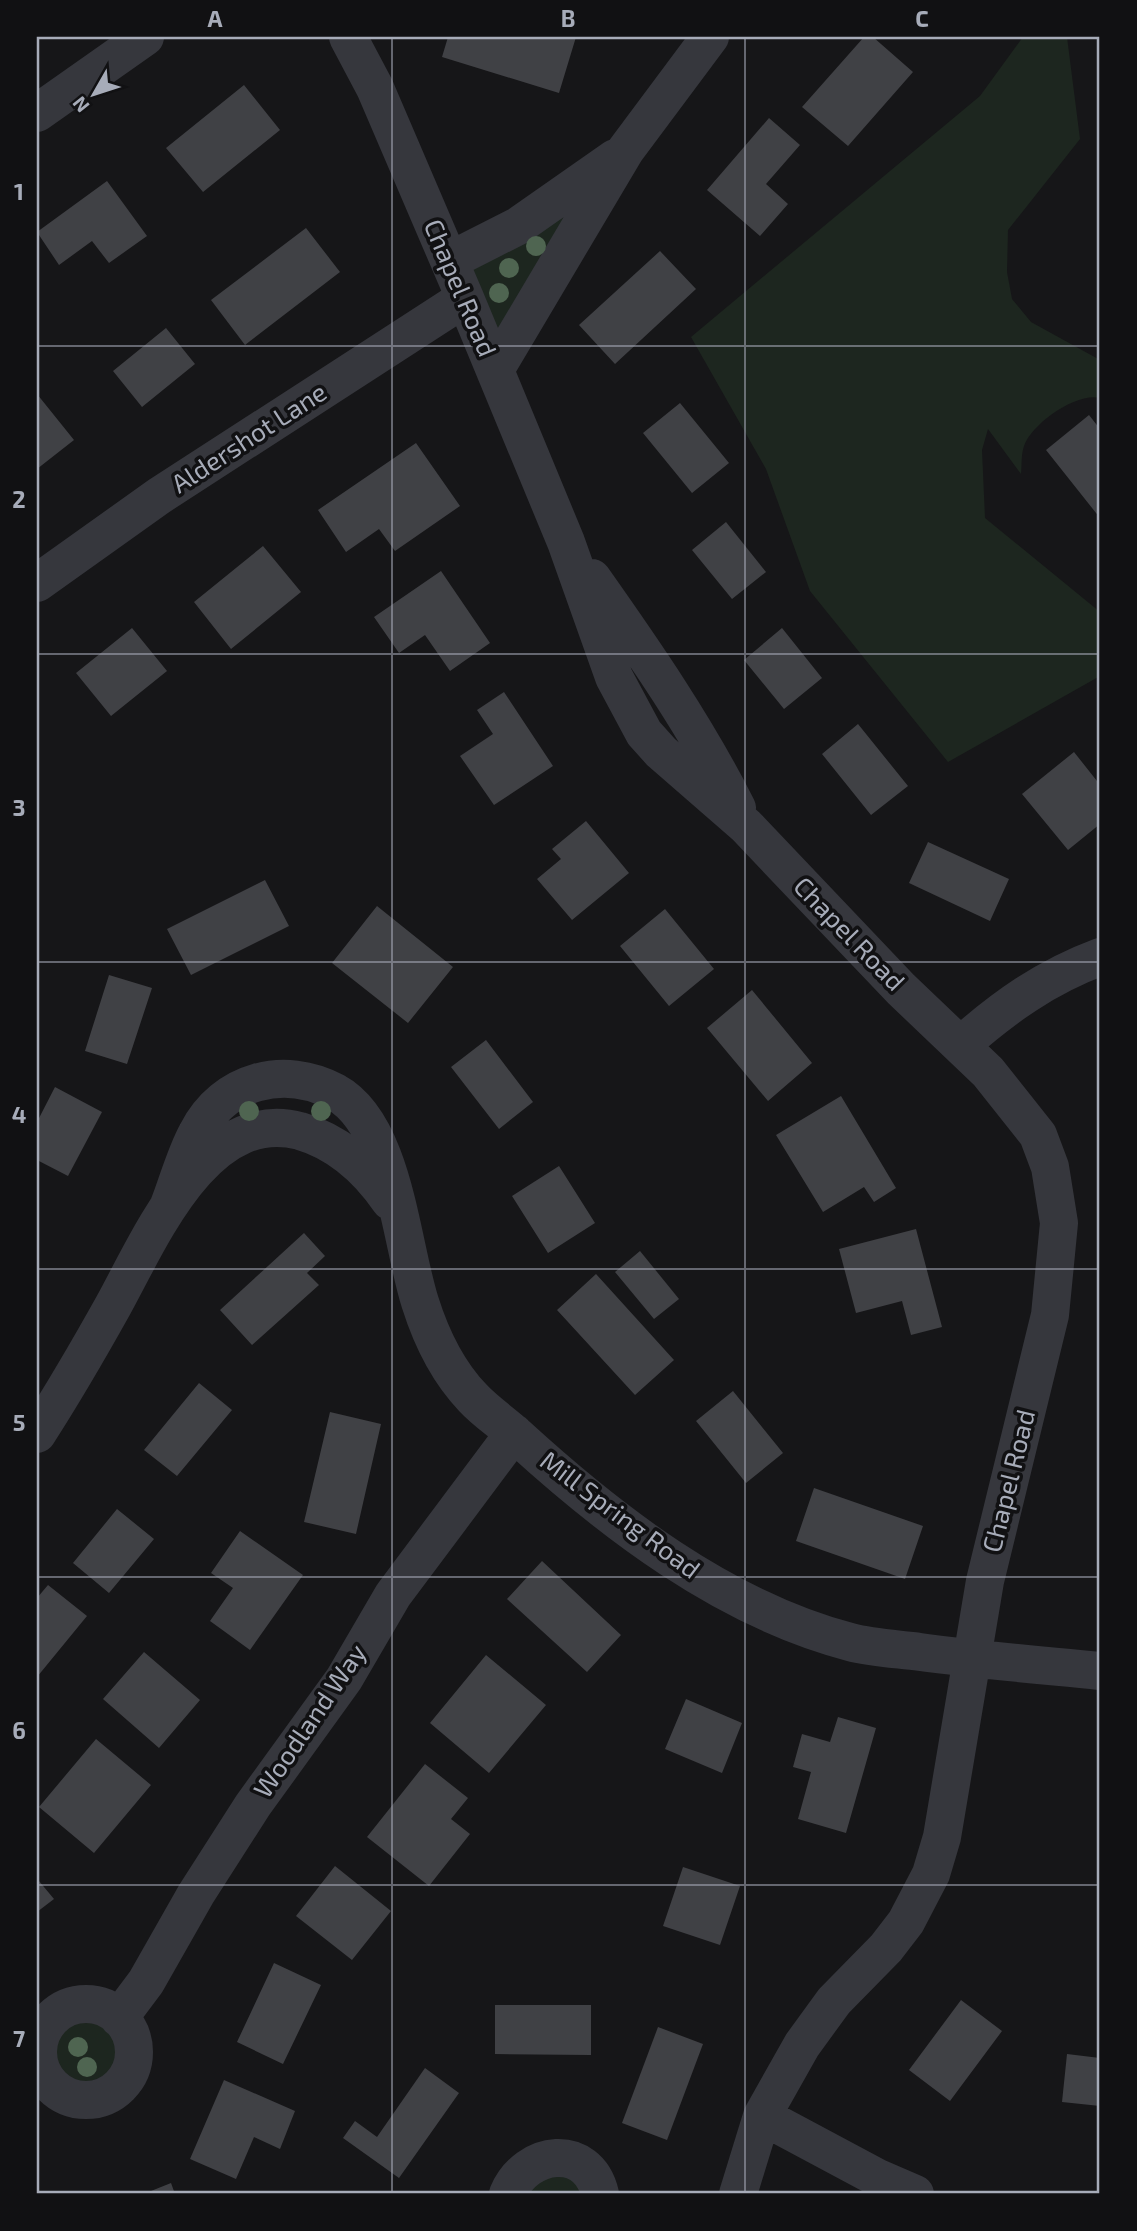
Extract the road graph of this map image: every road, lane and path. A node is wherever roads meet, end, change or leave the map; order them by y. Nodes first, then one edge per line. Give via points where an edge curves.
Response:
1 (145, 37) edge
2 (348, 37) edge
3 (710, 37) edge
4 (37, 113) edge
5 (625, 151) junction
6 (449, 261) junction
7 (465, 298) junction
8 (495, 370) junction
9 (37, 583) edge
10 (1100, 957) edge
11 (961, 1045) junction
12 (169, 1205) junction
13 (397, 1212) junction
14 (514, 1433) junction
15 (37, 1434) edge
16 (973, 1659) junction
17 (1100, 1671) edge
18 (119, 2018) dead end
19 (762, 2116) junction
20 (508, 2194) edge
21 (600, 2194) edge
22 (738, 2194) edge
23 (915, 2194) edge

1 - 4 street
2 - 6 street, Chapel Road via 375,88
3 - 5 street
5 - 6 street via 518,226
5 - 8 street
6 - 7 street, Chapel Road
7 - 8 street, Chapel Road
7 - 9 street, Aldershot Lane via 159,496
8 - 11 street, Chapel Road via 566,542 671,693 746,826 901,989
10 - 11 street via 1067,969 1009,1003
11 - 16 street, Chapel Road via 1038,1135 1050,1167 1059,1223 1049,1315 985,1581
12 - 13 street, Mill Spring Road via 199,1166 237,1137 257,1128 284,1127 322,1137 353,1159 378,1183
12 - 13 street, Mill Spring Road via 197,1132 211,1112 229,1094 250,1083 277,1078 306,1080 337,1093 363,1117 383,1156
12 - 15 street, Mill Spring Road
13 - 14 street, Mill Spring Road via 420,1303 442,1358 472,1397
14 - 16 street, Mill Spring Road via 555,1471 643,1538 709,1581 801,1627 853,1643
14 - 18 street, Woodland Way via 393,1595 344,1679 253,1805 152,1973
16 - 17 street, Mill Spring Road
16 - 19 street, Chapel Road via 942,1837 931,1874 906,1922 886,1948 817,2022
19 - 22 street, Chapel Road
19 - 23 street
20 - 21 street via 524,2168 552,2157 580,2165 591,2174

